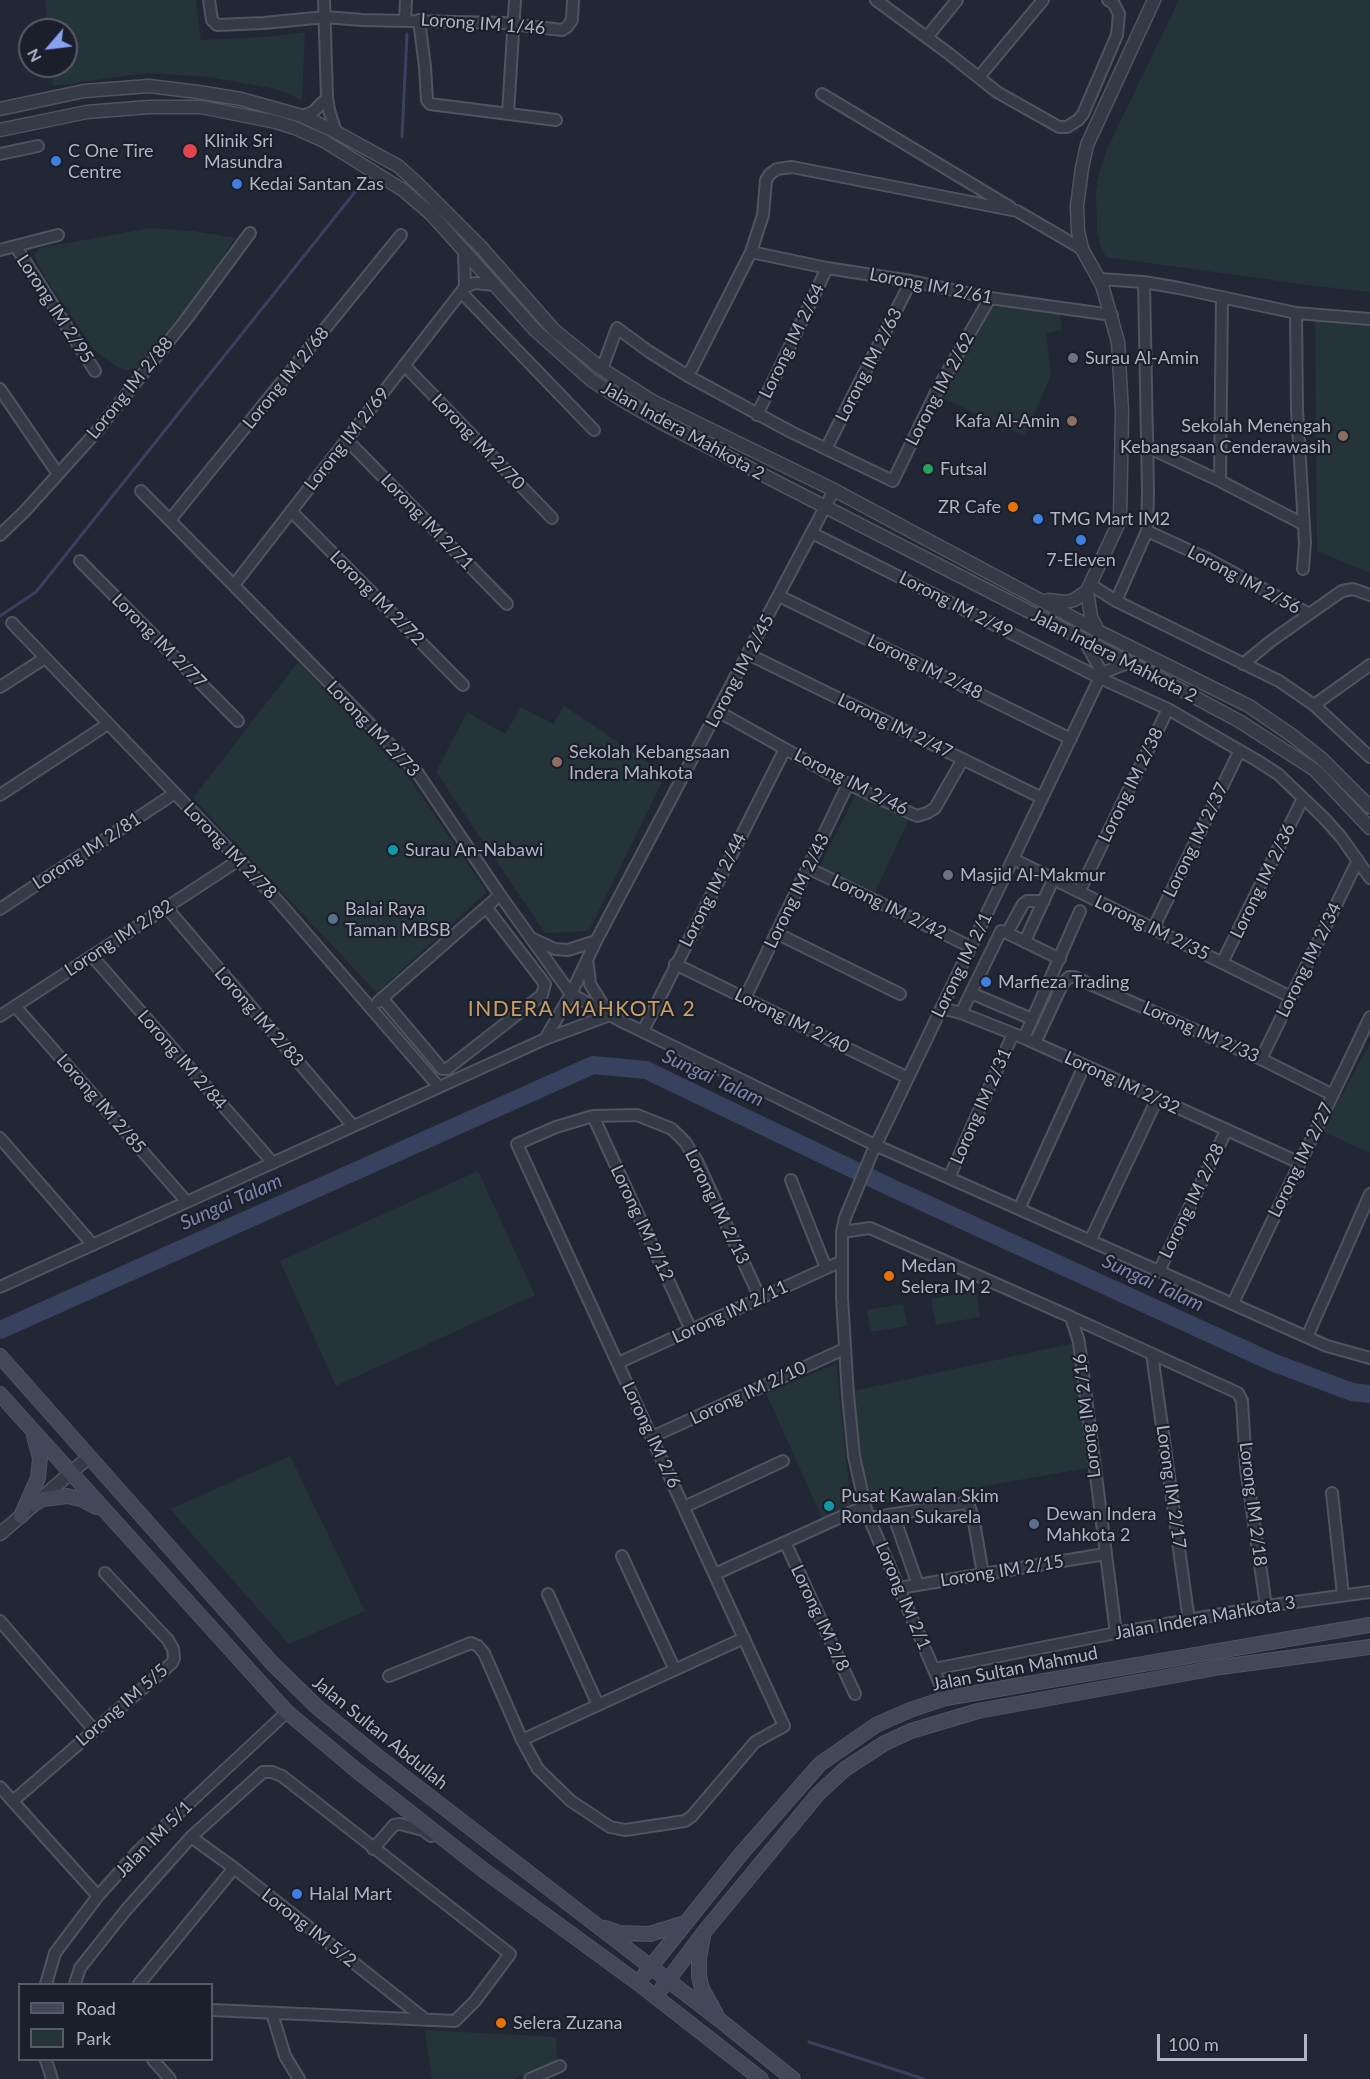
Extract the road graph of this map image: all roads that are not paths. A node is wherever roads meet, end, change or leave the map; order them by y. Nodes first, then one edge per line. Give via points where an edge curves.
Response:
1 (209, 0) edge
2 (324, 0) edge
3 (406, 0) edge
4 (515, 0) edge
5 (573, 0) edge
6 (876, 0) edge
7 (957, 0) edge
8 (1043, 0) edge
9 (1154, 0) edge
10 (1111, 2) edge
11 (325, 16) junction
12 (405, 20) junction
13 (419, 20) junction
14 (514, 24) junction
15 (927, 37) junction
16 (979, 78) junction
17 (822, 94) dead end
18 (327, 98) junction
19 (0, 109) edge
20 (508, 114) junction
21 (302, 116) junction
22 (556, 120) dead end
23 (0, 130) edge
24 (336, 132) junction
25 (38, 146) dead end
26 (0, 154) edge
27 (1017, 211) junction
28 (250, 233) dead end
29 (58, 235) dead end
30 (402, 235) dead end
31 (16, 247) junction
32 (1082, 249) junction
33 (0, 250) edge
34 (464, 251) junction
35 (751, 252) junction
36 (827, 268) junction
37 (1099, 279) junction
38 (911, 281) junction
39 (1144, 282) junction
40 (494, 285) junction
41 (463, 290) junction
42 (1222, 297) junction
43 (990, 298) junction
44 (1296, 312) junction
45 (1112, 315) junction
46 (1370, 319) edge
47 (404, 365) junction
48 (602, 369) junction
49 (95, 371) dead end
50 (688, 376) junction
51 (0, 389) edge
52 (757, 414) junction
53 (594, 430) dead end
54 (346, 440) junction
55 (1147, 447) junction
56 (826, 449) junction
57 (58, 474) junction
58 (1220, 481) junction
59 (834, 490) junction
60 (141, 491) dead end
61 (826, 507) junction
62 (291, 511) junction
63 (552, 518) dead end
64 (170, 520) junction
65 (1303, 524) junction
66 (1147, 531) junction
67 (812, 533) junction
68 (0, 535) edge
69 (80, 561) dead end
70 (1303, 569) dead end
71 (234, 585) junction
72 (1089, 588) junction
73 (1370, 595) edge
74 (779, 596) junction
75 (1041, 599) junction
76 (1116, 601) junction
77 (507, 603) dead end
78 (1309, 614) junction
79 (12, 623) dead end
80 (1098, 631) junction
81 (1084, 640) junction
82 (748, 654) junction
83 (45, 658) junction
84 (1128, 663) junction
85 (1243, 664) junction
86 (1370, 665) edge
87 (1101, 675) junction
88 (463, 685) dead end
89 (0, 687) edge
90 (1314, 705) junction
91 (1249, 706) junction
92 (1168, 709) junction
93 (719, 712) junction
94 (238, 721) dead end
95 (1239, 722) junction
96 (108, 724) junction
97 (1071, 738) junction
98 (785, 749) junction
99 (1239, 752) junction
100 (1370, 757) edge
101 (963, 759) junction
102 (848, 784) junction
103 (175, 793) junction
104 (0, 795) edge
105 (1042, 798) junction
106 (1303, 798) junction
107 (1370, 807) edge
108 (1370, 828) edge
109 (239, 860) junction
110 (1013, 860) junction
111 (1358, 860) junction
112 (808, 868) junction
113 (1370, 878) edge
114 (1053, 880) junction
115 (1079, 892) junction
116 (500, 895) junction
117 (1044, 900) junction
118 (166, 907) junction
119 (486, 907) junction
120 (0, 909) edge
121 (1080, 911) dead end
122 (1153, 929) junction
123 (776, 933) junction
124 (1007, 933) junction
125 (530, 937) junction
126 (1025, 941) junction
127 (596, 942) junction
128 (970, 947) junction
129 (92, 956) junction
130 (1060, 959) junction
131 (588, 960) junction
132 (1222, 963) junction
133 (675, 964) junction
134 (971, 993) junction
135 (571, 994) junction
136 (900, 994) dead end
137 (1291, 997) junction
138 (745, 998) junction
139 (382, 999) junction
140 (15, 1006) junction
141 (371, 1008) junction
142 (941, 1008) junction
143 (961, 1013) junction
144 (610, 1015) junction
145 (0, 1016) edge
146 (1032, 1019) junction
147 (1369, 1021) edge
148 (643, 1031) junction
149 (1019, 1036) junction
150 (545, 1039) junction
151 (1035, 1043) junction
152 (1261, 1059) junction
153 (1084, 1066) junction
154 (908, 1078) junction
155 (439, 1087) junction
156 (1333, 1095) junction
157 (1157, 1100) junction
158 (593, 1116) junction
159 (353, 1126) junction
160 (1226, 1131) junction
161 (0, 1138) edge
162 (517, 1144) joint
163 (874, 1149) junction
164 (273, 1163) junction
165 (1300, 1163) junction
166 (949, 1178) junction
167 (791, 1180) dead end
168 (1370, 1194) edge
169 (187, 1202) junction
170 (1019, 1209) junction
171 (842, 1232) junction
172 (1090, 1241) junction
173 (93, 1245) junction
174 (842, 1261) junction
175 (826, 1268) junction
176 (1159, 1271) junction
177 (0, 1287) edge
178 (760, 1298) junction
179 (1233, 1303) junction
180 (1071, 1317) junction
181 (691, 1330) junction
182 (1307, 1337) junction
183 (844, 1349) junction
184 (1152, 1354) junction
185 (0, 1356) edge
186 (1370, 1358) edge
187 (618, 1363) junction
188 (6, 1367) edge
189 (0, 1394) edge
190 (31, 1429) junction
191 (652, 1437) junction
192 (89, 1457) junction
193 (783, 1461) dead end
194 (70, 1474) junction
195 (1332, 1493) dead end
196 (34, 1504) junction
197 (865, 1506) junction
198 (684, 1507) junction
199 (103, 1510) junction
200 (893, 1514) junction
201 (21, 1516) junction
202 (869, 1518) junction
203 (0, 1534) edge
204 (785, 1542) junction
205 (1105, 1554) junction
206 (622, 1556) dead end
207 (105, 1573) dead end
208 (715, 1574) junction
209 (983, 1574) junction
210 (918, 1585) junction
211 (899, 1588) junction
212 (1370, 1592) edge
213 (548, 1594) dead end
214 (1343, 1595) junction
215 (1266, 1606) junction
216 (1189, 1620) junction
217 (0, 1621) edge
218 (1370, 1625) edge
219 (1116, 1633) junction
220 (744, 1638) junction
221 (1370, 1647) edge
222 (934, 1669) junction
223 (675, 1670) junction
224 (389, 1676) dead end
225 (855, 1694) dead end
226 (946, 1698) junction
227 (598, 1705) junction
228 (287, 1712) junction
229 (94, 1730) junction
230 (522, 1740) junction
231 (0, 1787) edge
232 (13, 1801) junction
233 (191, 1837) junction
234 (373, 1849) junction
235 (234, 1868) junction
236 (482, 1869) junction
237 (98, 1896) junction
238 (592, 1922) junction
239 (687, 1922) junction
240 (705, 1931) junction
241 (650, 1968) junction
242 (667, 1982) junction
243 (46, 1983) edge
244 (75, 1983) edge
245 (140, 1983) edge
246 (638, 1983) junction
247 (655, 1996) junction
248 (213, 2010) edge
249 (272, 2013) junction
250 (426, 2020) junction
251 (721, 2021) junction
252 (46, 2061) edge
253 (154, 2061) edge
254 (560, 2066) dead end
255 (52, 2079) edge
256 (170, 2079) edge
257 (299, 2079) edge
258 (530, 2079) edge
259 (761, 2079) edge
260 (793, 2079) edge

1 - 11 street, Lorong IM 1/46 via 212,20 217,25
2 - 11 street
3 - 12 street
4 - 14 street
5 - 14 street, Lorong IM 1/46 via 572,20 562,30
6 - 15 street
7 - 15 street
8 - 16 street
9 - 32 street via 1087,145 1077,207
10 - 16 street via 1119,14 1117,35 1078,120 1067,127 1059,127 1012,103
11 - 12 street, Lorong IM 1/46
11 - 18 street
12 - 13 street, Lorong IM 1/46
13 - 14 street, Lorong IM 1/46
13 - 20 street via 430,104
14 - 20 street
15 - 16 street
17 - 27 street
18 - 21 street via 313,112
18 - 24 street
19 - 21 street, Jalan Indera Mahkota 2 via 84,91 149,86 241,99
20 - 22 street
21 - 24 street, Jalan Indera Mahkota 2
23 - 34 street, Jalan Indera Mahkota 2 via 87,112 149,107 201,107 276,122 324,141 403,190
24 - 48 street, Jalan Indera Mahkota 2 via 398,166 480,246 554,330
25 - 26 street
27 - 32 street
27 - 35 street via 792,167 777,169 766,180 763,215
28 - 57 street, Lorong IM 2/88 via 185,321
29 - 31 street
30 - 64 street, Lorong IM 2/68
31 - 33 street
31 - 49 street, Lorong IM 2/95
32 - 37 street
34 - 40 street, Jalan Indera Mahkota 2
34 - 41 street
35 - 36 street, Lorong IM 2/61
35 - 50 street
36 - 38 street, Lorong IM 2/61
36 - 52 street, Lorong IM 2/64
37 - 39 street
37 - 45 street
38 - 43 street, Lorong IM 2/61
38 - 56 street, Lorong IM 2/63
39 - 42 street
39 - 55 street
40 - 41 street via 475,283
40 - 61 street, Jalan Indera Mahkota 2 via 535,330 591,380 660,422
41 - 47 street, Lorong IM 2/69
41 - 53 street
42 - 44 street
42 - 58 street
43 - 45 street, Lorong IM 2/61
43 - 56 street, Lorong IM 2/62 via 938,388 893,481
44 - 46 street
44 - 65 street
45 - 72 street via 1118,342 1122,412 1120,520
47 - 54 street, Lorong IM 2/69
47 - 63 street, Lorong IM 2/70
48 - 50 street via 617,328
48 - 59 street, Jalan Indera Mahkota 2 via 654,402
50 - 52 street
51 - 57 street
52 - 56 street
54 - 62 street, Lorong IM 2/69
54 - 77 street, Lorong IM 2/71
55 - 58 street
55 - 66 street
57 - 68 street, Lorong IM 2/88
58 - 65 street
59 - 61 street, Lorong IM 2/45
59 - 75 street, Jalan Indera Mahkota 2
60 - 64 street, Lorong IM 2/73
61 - 67 street, Lorong IM 2/45
61 - 81 street, Jalan Indera Mahkota 2
62 - 71 street, Lorong IM 2/69
62 - 88 street, Lorong IM 2/72
64 - 71 street, Lorong IM 2/73
65 - 70 street
66 - 76 street
66 - 78 street, Lorong IM 2/56
67 - 74 street, Lorong IM 2/45
67 - 87 street, Lorong IM 2/49
69 - 94 street, Lorong IM 2/77
71 - 116 street, Lorong IM 2/73 via 417,772
72 - 75 street via 1066,602
72 - 76 street
72 - 80 street via 1091,617
73 - 78 street via 1353,589 1342,591
74 - 82 street, Lorong IM 2/45
74 - 97 street, Lorong IM 2/48
75 - 80 street, Jalan Indera Mahkota 2
76 - 85 street
78 - 85 street
79 - 83 street, Lorong IM 2/78
80 - 91 street, Jalan Indera Mahkota 2
81 - 84 street, Jalan Indera Mahkota 2
81 - 87 street
82 - 93 street, Lorong IM 2/45
82 - 101 street, Lorong IM 2/47
83 - 89 street
83 - 96 street, Lorong IM 2/78
84 - 87 street
84 - 95 street, Jalan Indera Mahkota 2
85 - 90 street via 1279,681
86 - 90 street
87 - 92 street, Lorong IM 2/49
87 - 97 street, Lorong IM 2/1
90 - 100 street
91 - 95 street via 1248,715
91 - 107 street, Jalan Indera Mahkota 2 via 1322,759
92 - 99 street, Lorong IM 2/49
92 - 115 street, Lorong IM 2/38
93 - 98 street, Lorong IM 2/46
93 - 127 street, Lorong IM 2/45
95 - 108 street, Jalan Indera Mahkota 2 via 1315,771
96 - 103 street, Lorong IM 2/78
96 - 104 street
97 - 105 street, Lorong IM 2/1
98 - 102 street, Lorong IM 2/46
98 - 133 street, Lorong IM 2/44
99 - 106 street, Lorong IM 2/49 via 1278,774
99 - 122 street, Lorong IM 2/37
101 - 102 street, Lorong IM 2/46 via 935,808 917,816
101 - 105 street, Lorong IM 2/47
102 - 112 street, Lorong IM 2/43
103 - 109 street, Lorong IM 2/78
103 - 120 street, Lorong IM 2/81
105 - 110 street, Lorong IM 2/1
106 - 111 street, Lorong IM 2/49
106 - 132 street, Lorong IM 2/36
109 - 118 street, Lorong IM 2/82
109 - 141 street, Lorong IM 2/78
110 - 114 street, Lorong IM 2/35
110 - 128 street, Lorong IM 2/1
111 - 113 street, Lorong IM 2/49
111 - 137 street, Lorong IM 2/34
112 - 123 street, Lorong IM 2/43
112 - 128 street, Lorong IM 2/42
114 - 115 street, Lorong IM 2/35
114 - 117 street
115 - 122 street, Lorong IM 2/35
116 - 119 street
116 - 125 street, Lorong IM 2/73
117 - 124 street via 1023,904
117 - 126 street
118 - 129 street, Lorong IM 2/82
118 - 159 street, Lorong IM 2/83
119 - 139 street
119 - 139 street via 544,984 542,995 447,1069 442,1069
121 - 130 street, Lorong IM 2/31
122 - 132 street, Lorong IM 2/35
123 - 136 street
123 - 138 street, Lorong IM 2/43
124 - 126 street
124 - 134 street via 1000,932
125 - 127 street via 555,949 568,950
125 - 135 street, Lorong IM 2/73
126 - 130 street
127 - 131 street, Lorong IM 2/45
128 - 142 street, Lorong IM 2/1
129 - 140 street, Lorong IM 2/82
129 - 164 street, Lorong IM 2/84
130 - 146 street, Lorong IM 2/31
131 - 135 street, Lorong IM 2/45
131 - 144 street via 590,984
132 - 137 street, Lorong IM 2/35
133 - 138 street, Lorong IM 2/40
133 - 148 street, Lorong IM 2/44
134 - 143 street
134 - 146 street
135 - 144 street
135 - 150 street, Lorong IM 2/45
137 - 152 street, Lorong IM 2/34
138 - 154 street, Lorong IM 2/40
139 - 141 street
140 - 145 street, Lorong IM 2/82
140 - 169 street, Lorong IM 2/85
141 - 155 street, Lorong IM 2/78
142 - 143 street, Lorong IM 2/32
142 - 154 street, Lorong IM 2/1
143 - 149 street, Lorong IM 2/32
144 - 148 street
144 - 150 street
146 - 149 street, Lorong IM 2/31
147 - 156 street, Lorong IM 2/27
148 - 163 street
149 - 151 street, Lorong IM 2/32
149 - 166 street, Lorong IM 2/31
150 - 155 street
151 - 152 street, Lorong IM 2/33 via 1063,983 1074,977
151 - 153 street, Lorong IM 2/32
152 - 156 street, Lorong IM 2/33
153 - 157 street, Lorong IM 2/32
153 - 170 street
154 - 163 street, Lorong IM 2/1
155 - 159 street
156 - 165 street, Lorong IM 2/27
157 - 160 street, Lorong IM 2/32
157 - 172 street
158 - 162 street, Lorong IM 2/13
158 - 178 street, Lorong IM 2/13 via 637,1115 672,1129 685,1142
158 - 181 street, Lorong IM 2/12
159 - 164 street
160 - 165 street, Lorong IM 2/32
160 - 176 street, Lorong IM 2/28
161 - 173 street
162 - 187 street, Lorong IM 2/6
163 - 166 street
163 - 171 street, Lorong IM 2/1 via 848,1207
164 - 169 street
165 - 179 street, Lorong IM 2/27
166 - 170 street
167 - 175 street
168 - 182 street
169 - 173 street
170 - 172 street
171 - 174 street, Lorong IM 2/1
171 - 180 street via 870,1228
172 - 176 street
173 - 177 street
174 - 175 street, Lorong IM 2/11
174 - 183 street, Lorong IM 2/1
175 - 178 street, Lorong IM 2/11
176 - 179 street
178 - 181 street, Lorong IM 2/11
179 - 182 street
180 - 184 street
180 - 205 street, Lorong IM 2/16 via 1079,1342
181 - 187 street, Lorong IM 2/11
182 - 186 street
183 - 191 street, Lorong IM 2/10
183 - 197 street, Lorong IM 2/1 via 854,1456
184 - 215 street, Lorong IM 2/18 via 1235,1391 1242,1401 1246,1468
184 - 216 street, Lorong IM 2/17
185 - 188 main road, Jalan Sultan Abdullah
187 - 191 street, Lorong IM 2/6
188 - 192 main road, Jalan Sultan Abdullah
189 - 190 main road
190 - 194 main road
190 - 201 main road via 40,1458 38,1478
191 - 198 street, Lorong IM 2/6
192 - 194 street
192 - 238 main road, Jalan Sultan Abdullah via 272,1664 317,1707
193 - 198 street
194 - 196 street
194 - 199 main road
195 - 214 street
196 - 199 main road via 67,1496
196 - 201 street
197 - 202 street, Lorong IM 2/1
197 - 204 street
198 - 208 street, Lorong IM 2/6
199 - 228 main road
200 - 202 street
200 - 209 street via 969,1505
200 - 210 street
201 - 203 street
202 - 211 street, Lorong IM 2/1
204 - 208 street
204 - 225 street, Lorong IM 2/8
205 - 209 street, Lorong IM 2/15
205 - 219 street, Lorong IM 2/16
206 - 223 street
207 - 229 street, Lorong IM 5/5 via 168,1640 174,1658
208 - 220 street, Lorong IM 2/6
209 - 210 street, Lorong IM 2/15
210 - 211 street, Lorong IM 2/15
211 - 222 street, Lorong IM 2/1
212 - 214 street, Jalan Indera Mahkota 3
213 - 227 street
214 - 215 street, Jalan Indera Mahkota 3
215 - 216 street, Jalan Indera Mahkota 3
216 - 219 street, Jalan Indera Mahkota 3
217 - 229 street
218 - 226 main road, Jalan Sultan Mahmud
219 - 222 street, Jalan Indera Mahkota 3
220 - 223 street
220 - 230 street, Lorong IM 2/6 via 784,1726 755,1742 685,1821 625,1830 610,1827 571,1802 538,1769
221 - 240 main road, Jalan Sultan Mahmud via 1102,1688 978,1711 911,1731 862,1757 818,1794
222 - 226 street, Lorong IM 2/1
223 - 227 street
224 - 230 street via 471,1643 478,1646
226 - 239 main road, Jalan Sultan Mahmud via 876,1725 820,1764
227 - 230 street
228 - 236 main road
228 - 237 street, Jalan IM 5/1 via 139,1850
229 - 232 street, Lorong IM 5/5
231 - 232 street
232 - 237 street
233 - 234 street via 264,1772 272,1772
233 - 235 street, Lorong IM 5/2
233 - 244 street via 126,1910 81,1968
234 - 236 street via 389,1829 400,1824 423,1830
234 - 250 street via 510,1954 455,2021
235 - 245 street
235 - 250 street, Lorong IM 5/2
236 - 246 main road
237 - 243 street, Jalan IM 5/1 via 55,1953
238 - 239 main road via 634,1934 650,1934
238 - 241 main road, Jalan Sultan Abdullah
239 - 241 main road, Jalan Sultan Mahmud
240 - 242 main road, Jalan Sultan Mahmud
240 - 251 main road via 699,1976 702,1989
241 - 242 main road, Jalan Sultan Abdullah
241 - 246 main road, Jalan Sultan Mahmud
242 - 247 main road, Jalan Sultan Mahmud
242 - 251 main road, Jalan Sultan Abdullah
246 - 247 main road
247 - 259 main road
248 - 249 street
249 - 250 street
249 - 257 street via 285,2056
251 - 260 main road, Jalan Sultan Abdullah
252 - 255 street
253 - 256 street
254 - 258 street

